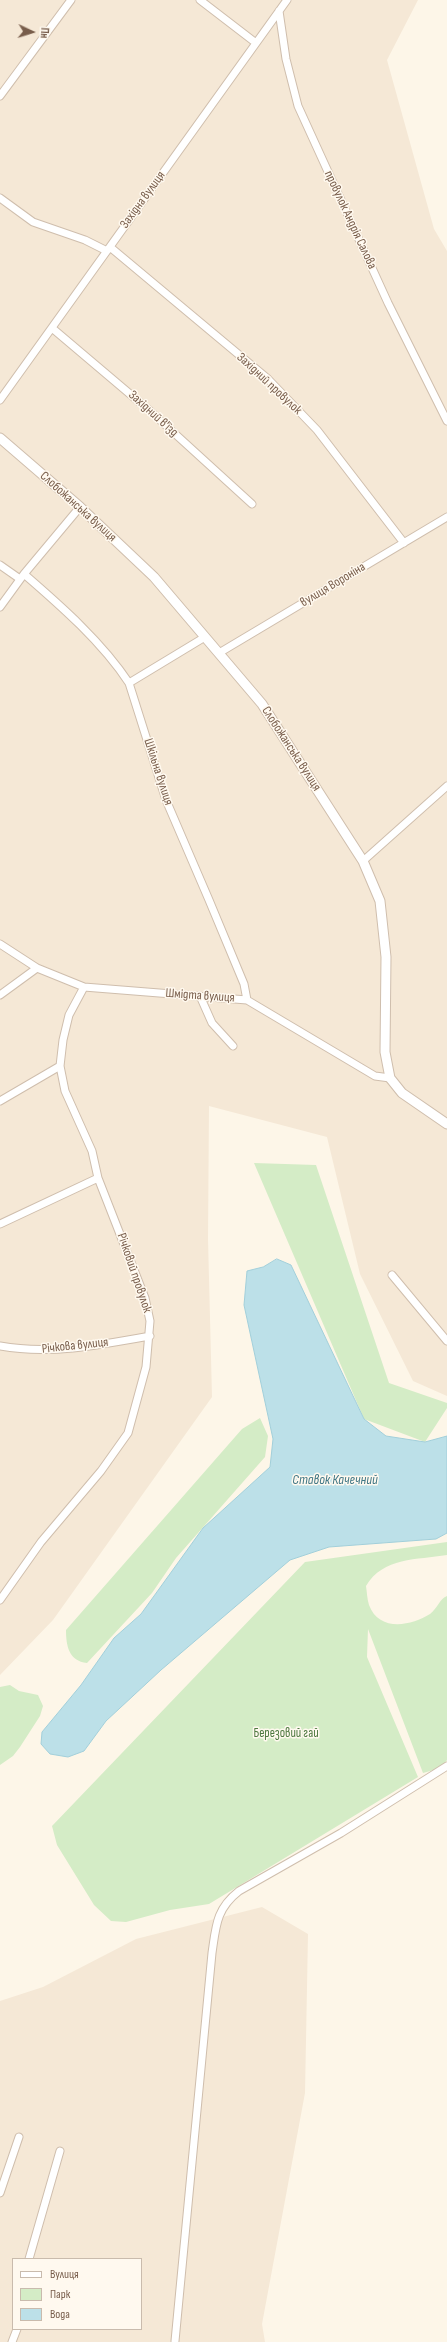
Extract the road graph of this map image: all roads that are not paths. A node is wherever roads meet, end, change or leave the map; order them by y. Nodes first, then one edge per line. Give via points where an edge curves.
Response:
1 (71, 0) edge
2 (200, 0) edge
3 (287, 0) edge
4 (279, 11) junction
5 (256, 43) junction
6 (0, 96) edge
7 (0, 198) edge
8 (109, 249) junction
9 (52, 328) junction
10 (0, 400) edge
11 (447, 421) edge
12 (0, 438) edge
13 (252, 504) dead end
14 (80, 507) junction
15 (447, 517) edge
16 (404, 543) junction
17 (0, 565) edge
18 (22, 577) junction
19 (0, 607) edge
20 (205, 637) junction
21 (219, 653) junction
22 (129, 683) junction
23 (447, 786) edge
24 (363, 861) junction
25 (0, 944) edge
26 (37, 968) junction
27 (84, 987) junction
28 (0, 995) edge
29 (200, 996) junction
30 (247, 1000) junction
31 (233, 1046) dead end
32 (60, 1066) junction
33 (390, 1078) junction
34 (0, 1101) edge
35 (447, 1124) edge
36 (98, 1178) junction
37 (0, 1224) edge
38 (392, 1274) dead end
39 (150, 1336) junction
40 (447, 1341) edge
41 (0, 1346) edge
42 (0, 1600) edge
43 (447, 1766) edge
44 (19, 2137) dead end
45 (60, 2151) dead end
46 (0, 2193) edge
47 (29, 2258) edge
48 (17, 2330) edge
49 (175, 2341) edge
50 (12, 2342) edge

1 - 6 street
2 - 5 street
3 - 4 street, Західна вулиця
4 - 5 street, Західна вулиця
4 - 11 street, провулок Андрія Салова via 286,58 298,106 388,303
5 - 8 street, Західна вулиця
7 - 8 street, Західний провулок via 33,222
8 - 9 street, Західна вулиця
8 - 16 street, Західний провулок via 268,379 317,430
9 - 10 street, Західна вулиця
9 - 13 street, Західний в'їзд via 150,411
12 - 14 street, Слобожанська вулиця
14 - 18 street
14 - 20 street, Слобожанська вулиця via 154,577
15 - 16 street, вулиця Вороніна
16 - 21 street, вулиця Вороніна
17 - 18 street, Шкільна вулиця
18 - 19 street
18 - 22 street, Шкільна вулиця via 59,604
20 - 21 street, Слобожанська вулиця
20 - 22 street
21 - 24 street, Слобожанська вулиця via 262,704
22 - 30 street, Шкільна вулиця via 166,800 244,984
23 - 24 street
24 - 33 street, Слобожанська вулиця via 380,901 386,957 385,1052
25 - 26 street, Шмідта вулиця
26 - 27 street, Шмідта вулиця
26 - 28 street
27 - 29 street, Шмідта вулиця
27 - 32 street, Річковий провулок via 69,1015
29 - 30 street, Шмідта вулиця
29 - 31 street via 212,1023
30 - 33 street, Шмідта вулиця via 374,1076
32 - 34 street
32 - 36 street, Річковий провулок via 65,1091 92,1151
33 - 35 street, Слобожанська вулиця via 402,1093
36 - 37 street
36 - 39 street, Річковий провулок via 138,1276 150,1321
38 - 40 street
39 - 41 street, Річкова вулиця via 78,1347 35,1350
39 - 42 street, Річковий провулок via 146,1367 128,1433 101,1471 41,1542
43 - 49 street via 341,1833 239,1891 221,1910 216,1924 212,1953
44 - 46 street
45 - 47 street
48 - 50 street

